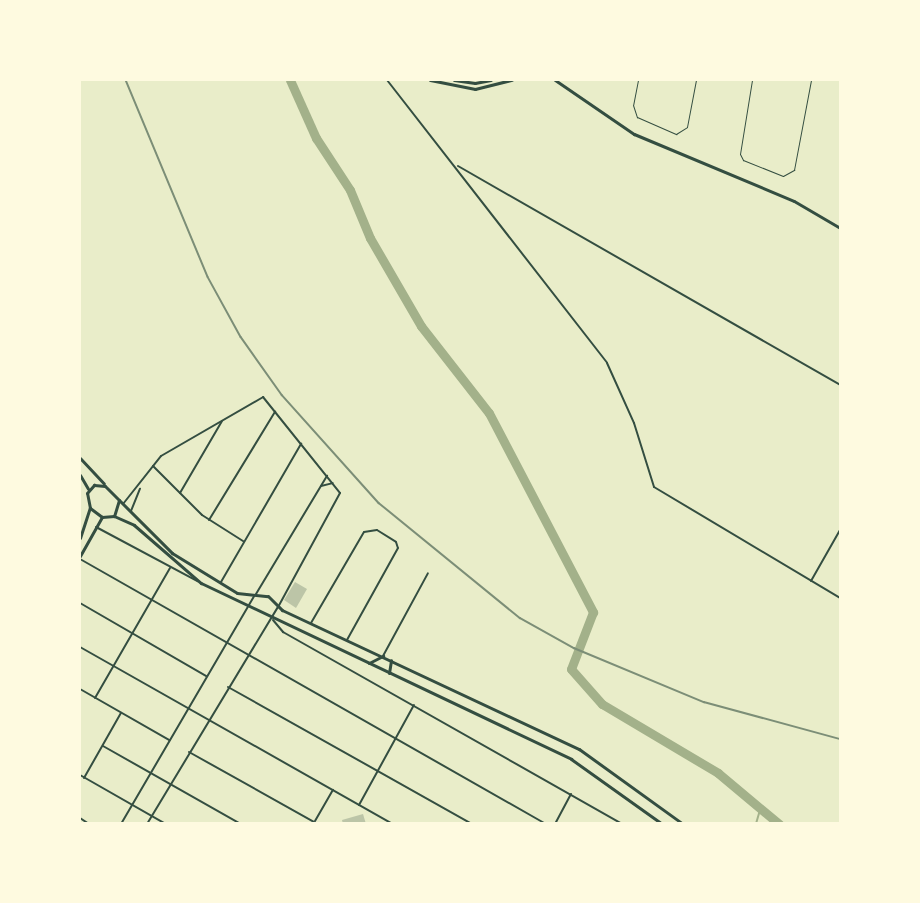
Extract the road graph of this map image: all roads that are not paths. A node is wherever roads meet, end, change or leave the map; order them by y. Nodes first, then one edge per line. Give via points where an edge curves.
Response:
1 (387, 80) edge
2 (430, 80) edge
3 (454, 80) edge
4 (491, 80) edge
5 (512, 80) edge
6 (555, 80) edge
7 (638, 80) edge
8 (696, 80) edge
9 (752, 80) edge
10 (811, 80) edge
11 (562, 81) edge
12 (454, 164) junction
13 (840, 228) edge
14 (840, 385) edge
15 (275, 412) junction
16 (223, 419) junction
17 (301, 444) junction
18 (80, 458) edge
19 (153, 466) junction
20 (80, 475) edge
21 (327, 476) junction
22 (333, 483) junction
23 (142, 484) junction
24 (105, 486) junction
25 (320, 487) junction
26 (88, 489) junction
27 (180, 493) junction
28 (118, 500) junction
29 (123, 505) junction
30 (90, 508) junction
31 (131, 512) junction
32 (114, 516) junction
33 (102, 517) junction
34 (209, 520) junction
35 (96, 527) junction
36 (840, 530) edge
37 (80, 538) edge
38 (243, 542) junction
39 (80, 558) edge
40 (170, 568) junction
41 (428, 573) dead end
42 (811, 581) junction
43 (220, 582) junction
44 (201, 583) junction
45 (255, 596) junction
46 (840, 598) edge
47 (150, 601) junction
48 (80, 603) edge
49 (278, 607) junction
50 (246, 608) junction
51 (273, 620) junction
52 (311, 623) junction
53 (133, 634) junction
54 (347, 640) junction
55 (226, 643) junction
56 (80, 647) edge
57 (247, 654) junction
58 (383, 656) junction
59 (391, 660) junction
60 (368, 664) junction
61 (113, 666) junction
62 (389, 673) junction
63 (206, 676) junction
64 (228, 687) junction
65 (80, 689) edge
66 (95, 698) junction
67 (414, 705) junction
68 (188, 708) junction
69 (122, 713) junction
70 (208, 719) junction
71 (396, 737) junction
72 (169, 740) junction
73 (103, 746) junction
74 (189, 752) junction
75 (378, 771) junction
76 (150, 772) junction
77 (80, 776) edge
78 (84, 778) junction
79 (170, 784) junction
80 (333, 790) junction
81 (571, 794) junction
82 (132, 804) junction
83 (359, 805) junction
84 (152, 815) junction
85 (80, 818) edge
86 (387, 820) junction
87 (314, 823) edge
88 (89, 824) edge
89 (121, 824) edge
90 (147, 824) edge
91 (166, 824) edge
92 (241, 824) edge
93 (384, 824) edge
94 (393, 824) edge
95 (472, 824) edge
96 (546, 824) edge
97 (555, 824) edge
98 (623, 824) edge
99 (662, 824) edge
100 (683, 824) edge

1 - 12 street
2 - 5 main road via 464,89
3 - 4 main road
6 - 11 main road
7 - 8 lane via 637,117 676,134 687,127
9 - 10 lane via 740,149 743,160 783,176 794,170
11 - 13 main road via 634,134 794,201
12 - 14 street
12 - 42 street via 607,363 634,423 654,487
15 - 16 street via 263,397
15 - 17 street
15 - 34 street
16 - 19 street via 161,456
16 - 27 street
17 - 21 street
17 - 38 street
18 - 24 main road
19 - 23 street
19 - 27 street
20 - 26 main road
21 - 22 street
21 - 25 street
22 - 25 street
22 - 49 street via 340,493
23 - 29 street
23 - 31 street
24 - 26 main road
24 - 28 main road
25 - 45 street
26 - 30 main road
27 - 34 street
28 - 29 main road
28 - 32 main road
29 - 31 main road
30 - 33 main road
30 - 37 main road
31 - 43 main road via 172,553
32 - 33 main road
32 - 44 main road via 134,525
33 - 35 main road
34 - 38 street
35 - 39 main road
35 - 40 street
36 - 42 street
38 - 43 street
39 - 47 street
40 - 44 street
40 - 47 street
41 - 58 street
42 - 46 street
43 - 45 main road via 244,596
44 - 50 main road
45 - 49 main road via 268,596
45 - 50 street
47 - 53 street
47 - 55 street
48 - 53 street
49 - 51 street
49 - 52 main road
50 - 51 main road
50 - 55 street
51 - 57 street
51 - 60 main road
51 - 67 street via 283,632
52 - 54 main road
52 - 54 street via 370,528 396,542 398,548
53 - 61 street
53 - 63 street
54 - 58 main road
55 - 57 street
55 - 63 street
56 - 61 street
57 - 64 street
57 - 71 street
58 - 59 main road
58 - 60 main road
59 - 62 main road
59 - 100 main road via 579,749
60 - 62 main road
61 - 66 street
61 - 68 street
62 - 99 main road via 571,759
63 - 68 street
64 - 70 street
64 - 75 street
65 - 66 street
66 - 69 street
67 - 71 street
67 - 81 street
68 - 70 street
68 - 72 street
69 - 72 street
69 - 73 street
70 - 74 street
70 - 80 street
71 - 75 street
71 - 96 street
72 - 76 street
73 - 76 street
73 - 78 street
74 - 79 street
74 - 87 street
75 - 83 street
75 - 95 street
76 - 79 street
76 - 82 street
77 - 78 street
78 - 82 street
79 - 84 street
79 - 92 street
80 - 83 street
80 - 87 street
81 - 97 street
81 - 98 street
82 - 84 street
82 - 89 street
83 - 86 street
84 - 90 street
84 - 91 street
85 - 88 street
86 - 93 street
86 - 94 street

